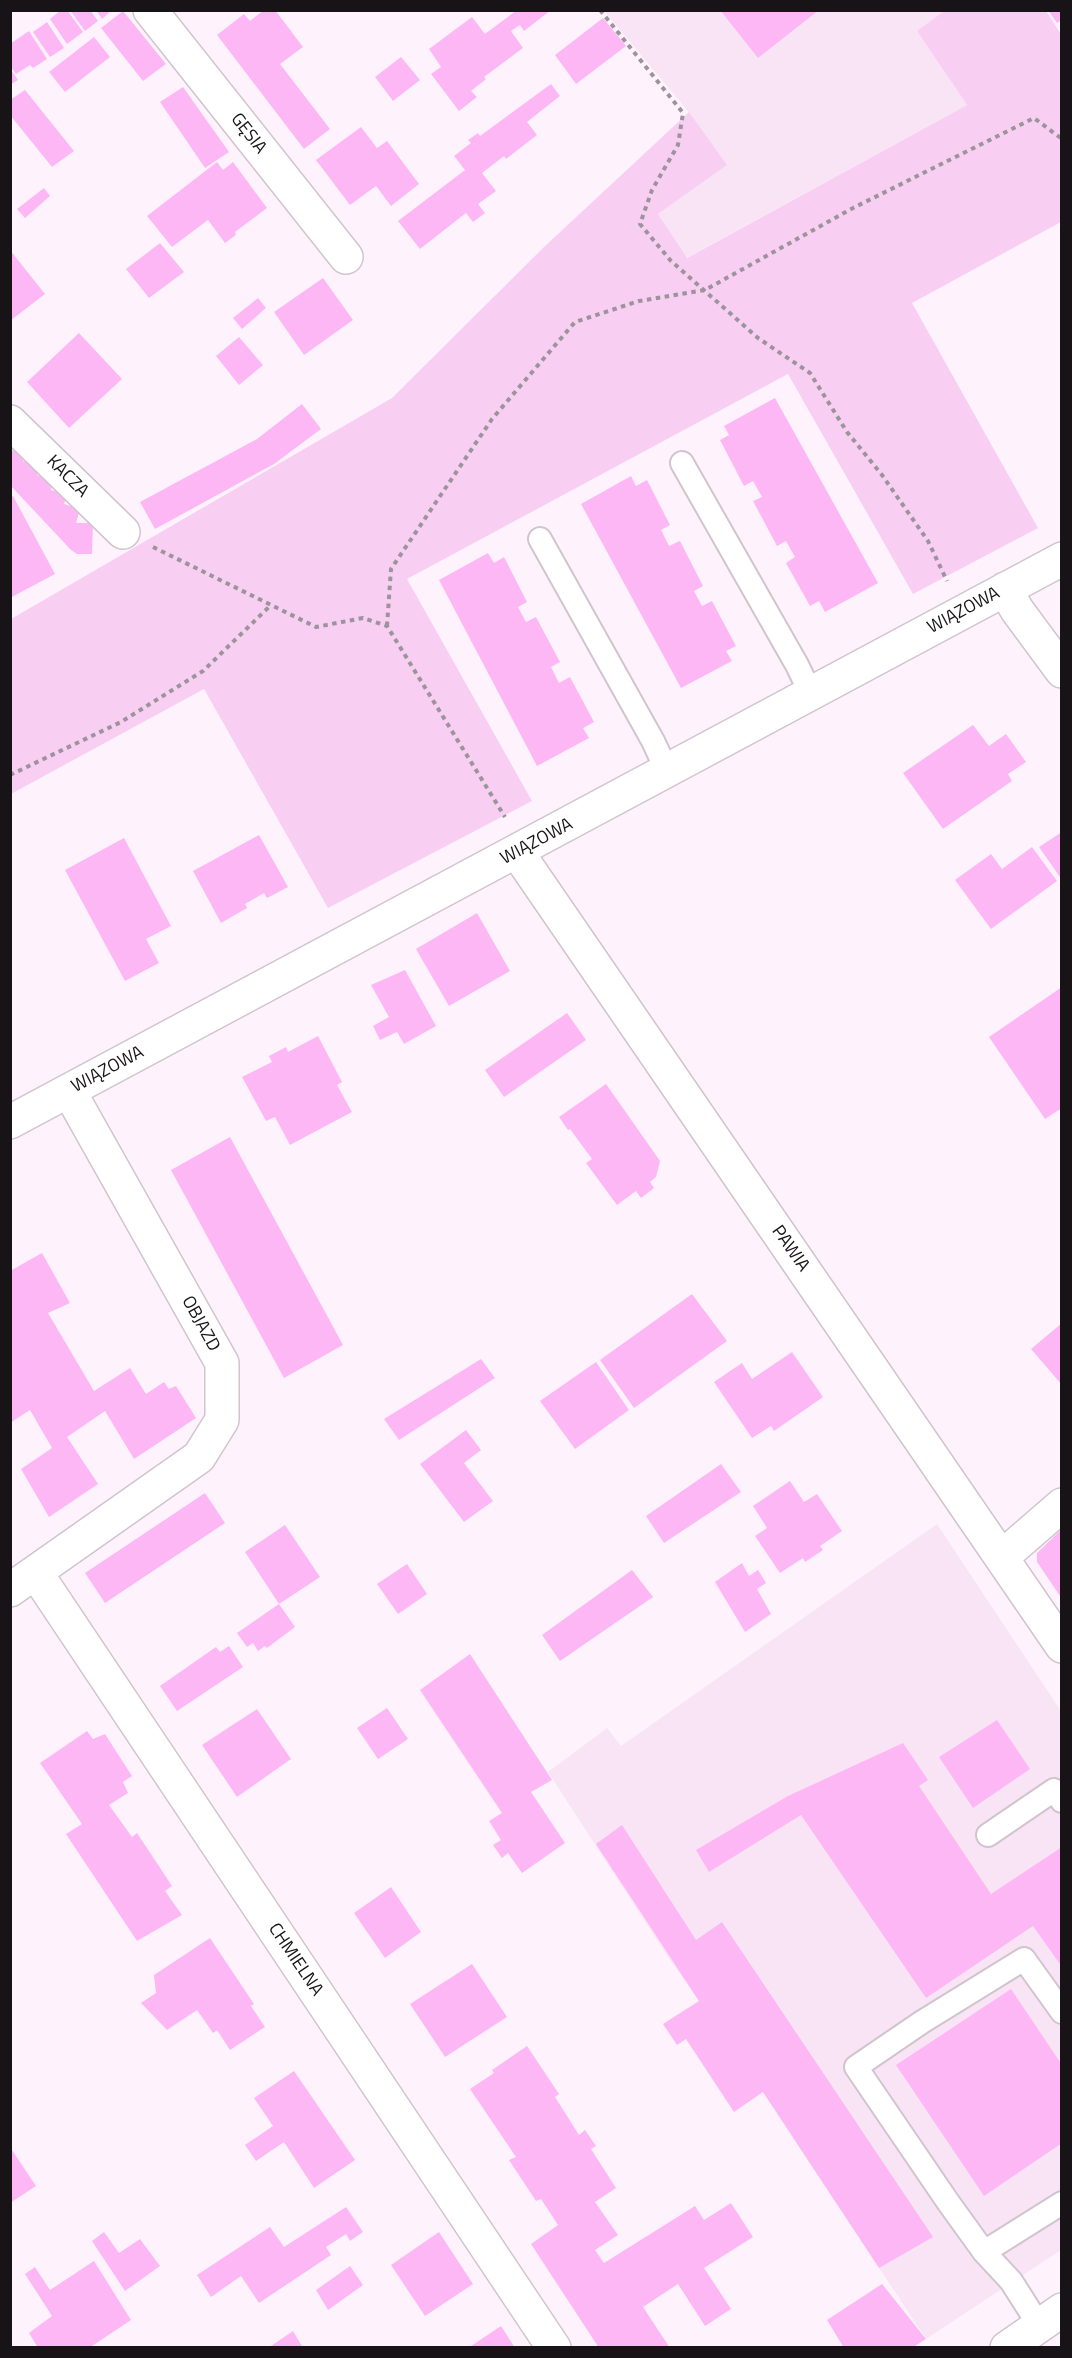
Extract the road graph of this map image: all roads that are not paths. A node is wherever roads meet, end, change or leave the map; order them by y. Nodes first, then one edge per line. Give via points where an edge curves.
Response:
1 (150, 10) edge
2 (346, 257) dead end
3 (10, 422) edge
4 (682, 463) dead end
5 (123, 532) road end
6 (540, 539) dead end
7 (1062, 559) edge
8 (1005, 589) junction
9 (1062, 671) edge
10 (810, 692) junction
11 (667, 771) junction
12 (517, 852) junction
13 (69, 1091) junction
14 (10, 1122) edge
15 (1062, 1506) edge
16 (1002, 1557) junction
17 (23, 1581) edge
18 (1062, 1646) edge
19 (1062, 1801) edge
20 (988, 1835) dead end
21 (1062, 2012) edge
22 (1062, 2203) edge
23 (984, 2252) junction
24 (1051, 2318) edge
25 (554, 2348) edge
26 (1007, 2348) edge

1 - 2 street, GĘSIA
3 - 5 street, KACZA
4 - 10 lane
6 - 11 lane
7 - 8 street, WIĄZOWA
8 - 9 street
8 - 10 street, WIĄZOWA
10 - 11 street, WIĄZOWA
11 - 12 street, WIĄZOWA
12 - 13 street, WIĄZOWA
12 - 16 street, PAWIA
13 - 14 street, WIĄZOWA
13 - 17 street, OBJAZD via 222,1363 222,1420 199,1457
15 - 16 street
16 - 18 street, PAWIA
17 - 25 street, CHMIELNA
19 - 20 lane via 1054,1790
21 - 23 lane via 1024,1959 856,2067
22 - 23 lane
23 - 24 lane
24 - 26 street

